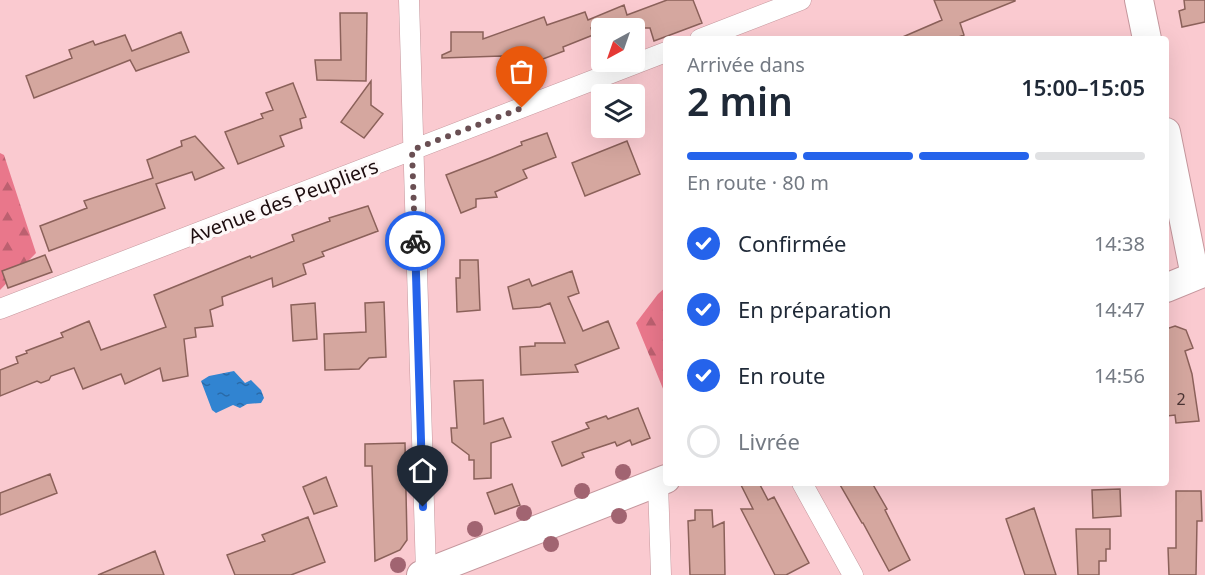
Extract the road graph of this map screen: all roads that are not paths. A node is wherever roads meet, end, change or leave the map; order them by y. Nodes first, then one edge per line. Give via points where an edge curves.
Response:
1 (409, 0) edge
2 (801, 0) edge
3 (1140, 0) edge
4 (708, 36) edge
5 (1146, 36) edge
6 (663, 53) edge
7 (1169, 145) edge
8 (412, 150) junction
9 (1200, 274) edge
10 (1169, 287) edge
11 (0, 309) edge
12 (662, 481) edge
13 (804, 486) edge
14 (424, 574) edge
15 (661, 575) edge
16 (853, 575) edge

1 - 8 street
2 - 4 street
3 - 5 main road
6 - 8 street, Avenue des Peupliers
7 - 9 main road
8 - 11 street, Avenue des Peupliers
8 - 14 street
9 - 10 main road
12 - 14 main road
12 - 15 street
13 - 16 street

